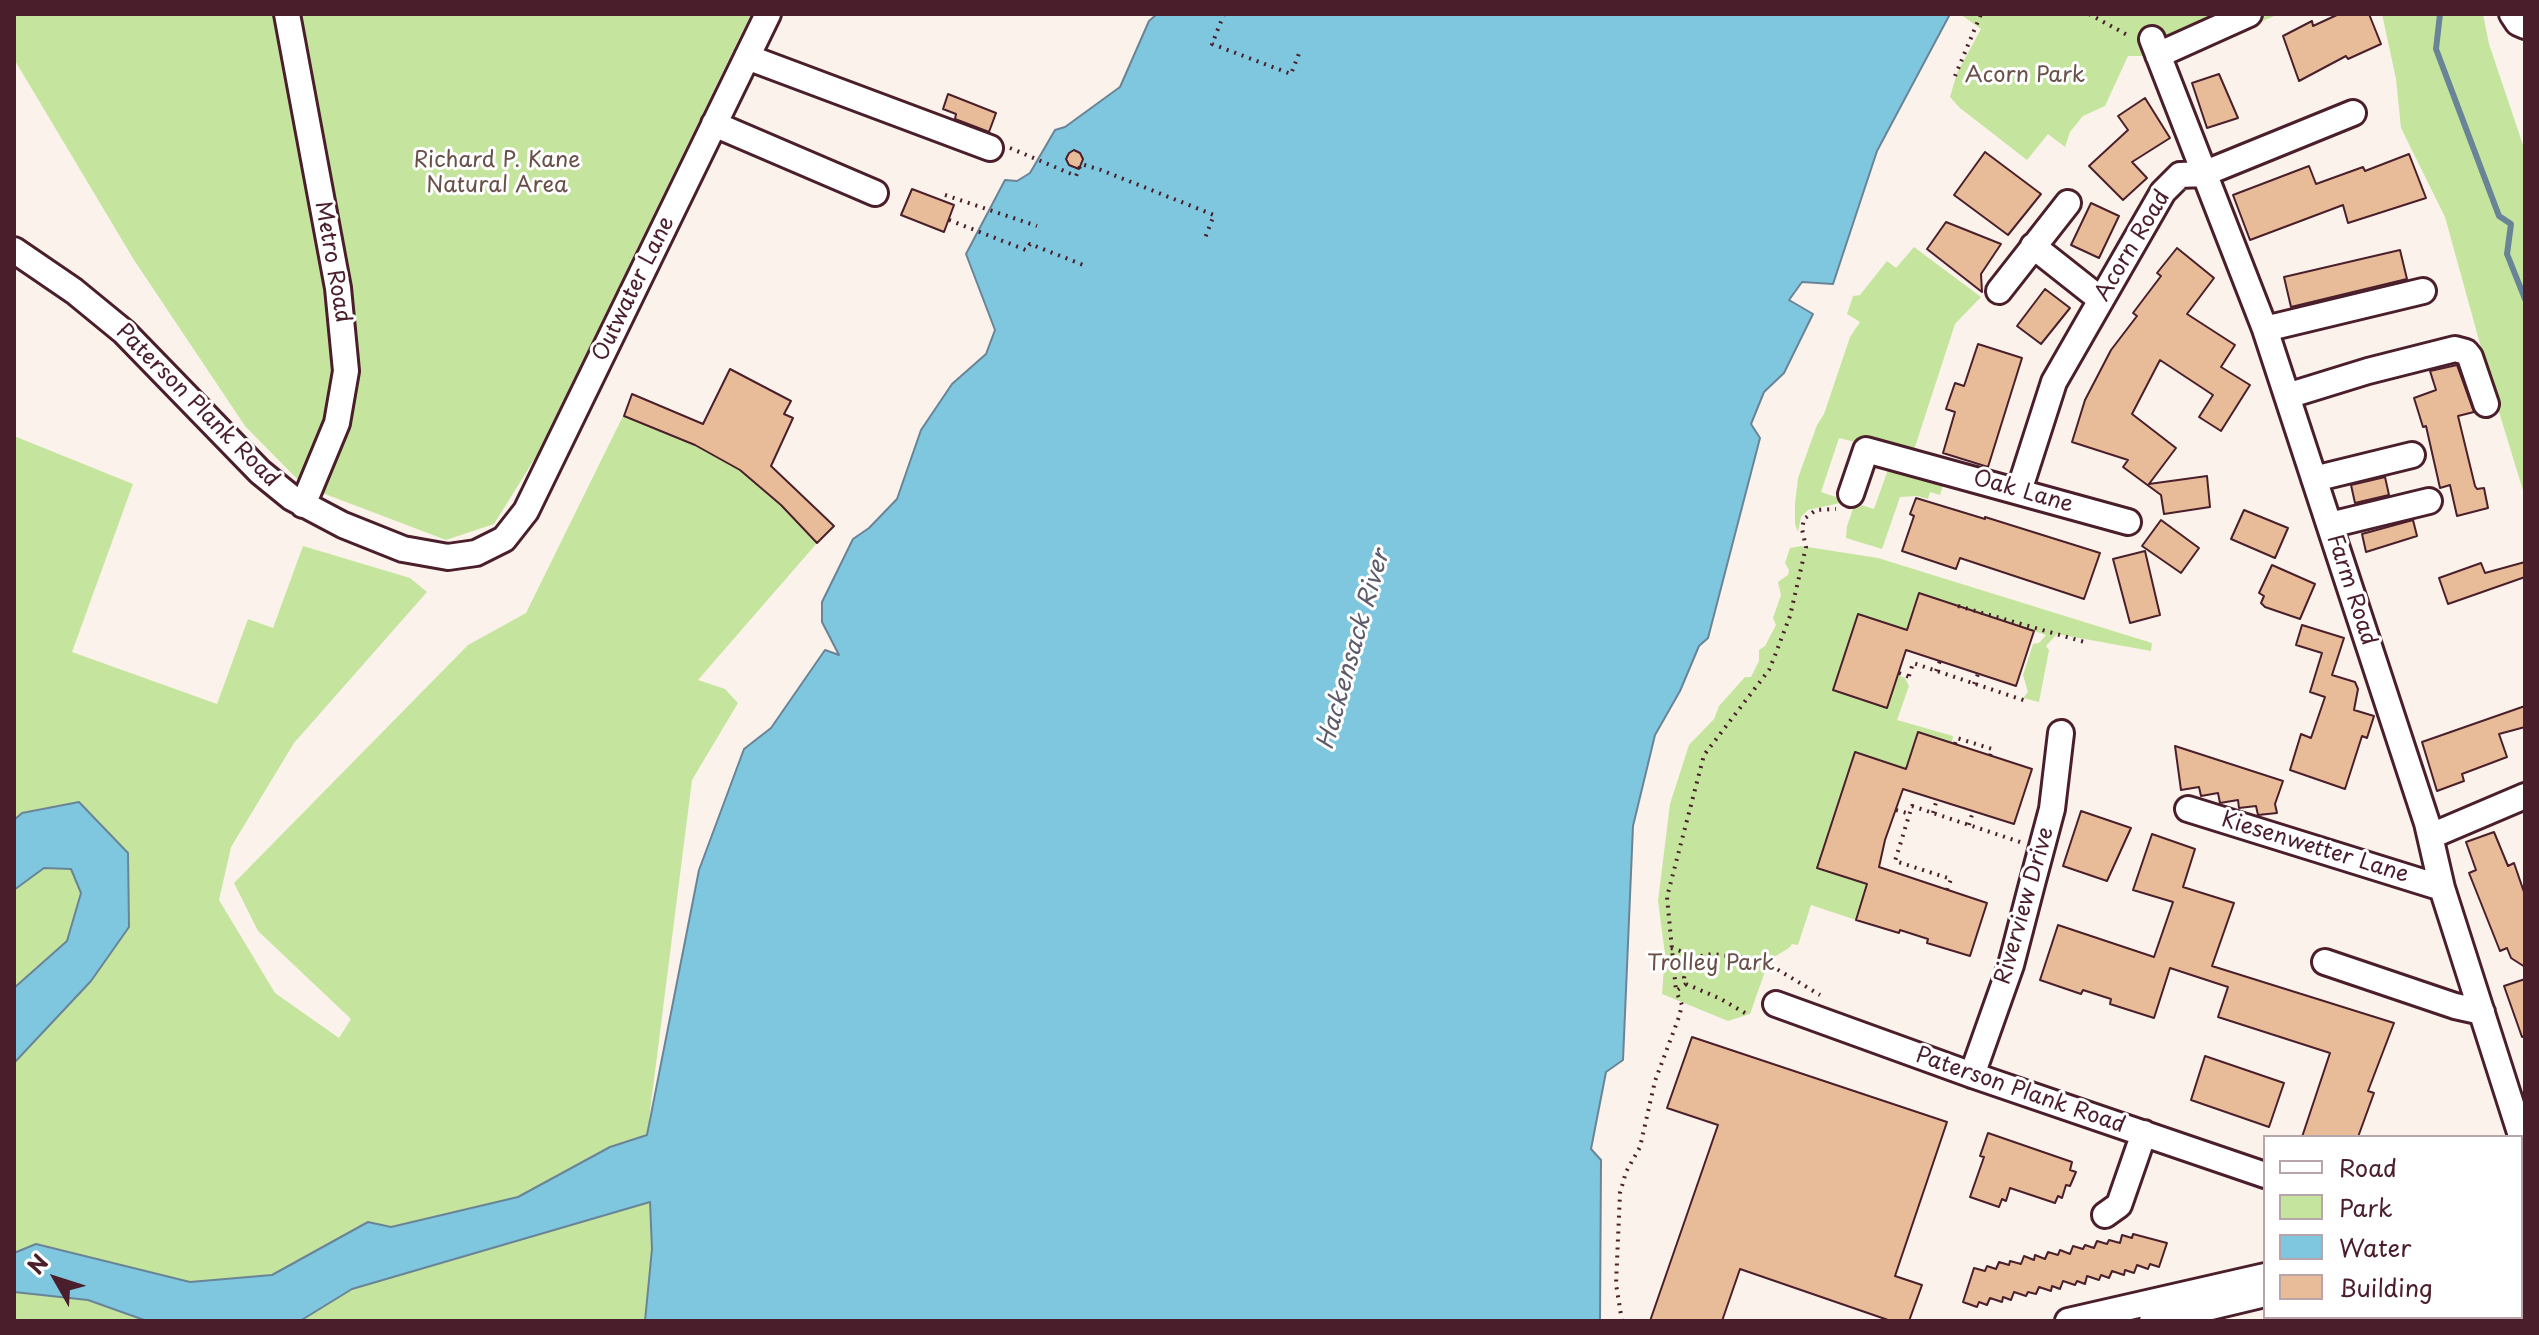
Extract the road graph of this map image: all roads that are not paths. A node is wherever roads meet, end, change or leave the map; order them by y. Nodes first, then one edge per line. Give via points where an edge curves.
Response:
1 (287, 14) edge
2 (768, 14) edge
3 (2249, 14) edge
4 (2512, 14) edge
5 (2525, 26) edge
6 (747, 57) junction
7 (2353, 113) dead end
8 (714, 124) junction
9 (995, 146) road end
10 (2203, 174) junction
11 (875, 193) dead end
12 (2068, 203) dead end
13 (2033, 246) junction
14 (14, 250) edge
15 (1999, 291) dead end
16 (2423, 291) dead end
17 (2100, 299) junction
18 (2265, 329) junction
19 (2287, 396) junction
20 (2486, 404) dead end
21 (2412, 455) dead end
22 (2314, 479) junction
23 (2019, 491) junction
24 (1846, 501) road end
25 (2429, 501) dead end
26 (303, 505) junction
27 (2128, 522) dead end
28 (2330, 525) junction
29 (485, 550) joint
30 (2061, 733) dead end
31 (2525, 796) edge
32 (2188, 809) dead end
33 (2431, 836) junction
34 (2442, 888) junction
35 (2325, 962) dead end
36 (1776, 1004) dead end
37 (2482, 1012) junction
38 (1972, 1075) junction
39 (2144, 1133) junction
40 (2522, 1135) edge
41 (2523, 1137) edge
42 (2525, 1148) edge
43 (2263, 1174) edge
44 (2105, 1215) dead end
45 (2263, 1276) edge
46 (2263, 1294) edge
47 (2068, 1321) edge
48 (2152, 1321) edge

1 - 26 street, Metro Road via 338,288 346,371 337,423
2 - 6 street, Outwater Lane
3 - 10 street, Farm Road via 2150,46
4 - 5 street
6 - 8 street, Outwater Lane
6 - 9 street
7 - 10 street, Acorn Road
8 - 11 street
8 - 29 street, Outwater Lane via 526,511 504,539
10 - 17 street, Acorn Road via 2180,175 2163,192
10 - 18 street, Farm Road
12 - 13 street
13 - 15 street
13 - 17 street
14 - 26 street, Paterson Plank Road via 124,332 260,472
16 - 18 street
17 - 23 street, Acorn Road via 2054,382
18 - 19 street, Farm Road
19 - 20 street via 2455,349 2470,357
19 - 22 street, Farm Road
21 - 22 street
22 - 28 street, Farm Road
23 - 24 street, Oak Lane via 1866,450
23 - 27 street, Oak Lane
25 - 28 street
26 - 29 street, Paterson Plank Road via 403,549 448,557
28 - 33 street, Farm Road
30 - 38 street, Riverview Drive via 2052,809 2029,898
31 - 33 street
32 - 34 street, Kiesenwetter Lane
33 - 34 street, Farm Road
34 - 37 street, Farm Road
35 - 37 street
36 - 38 street, Paterson Plank Road
37 - 40 street, Farm Road
38 - 39 street, Paterson Plank Road
39 - 43 street, Paterson Plank Road
39 - 44 street via 2119,1205
41 - 42 street, Farm Road
45 - 47 street
46 - 48 street

